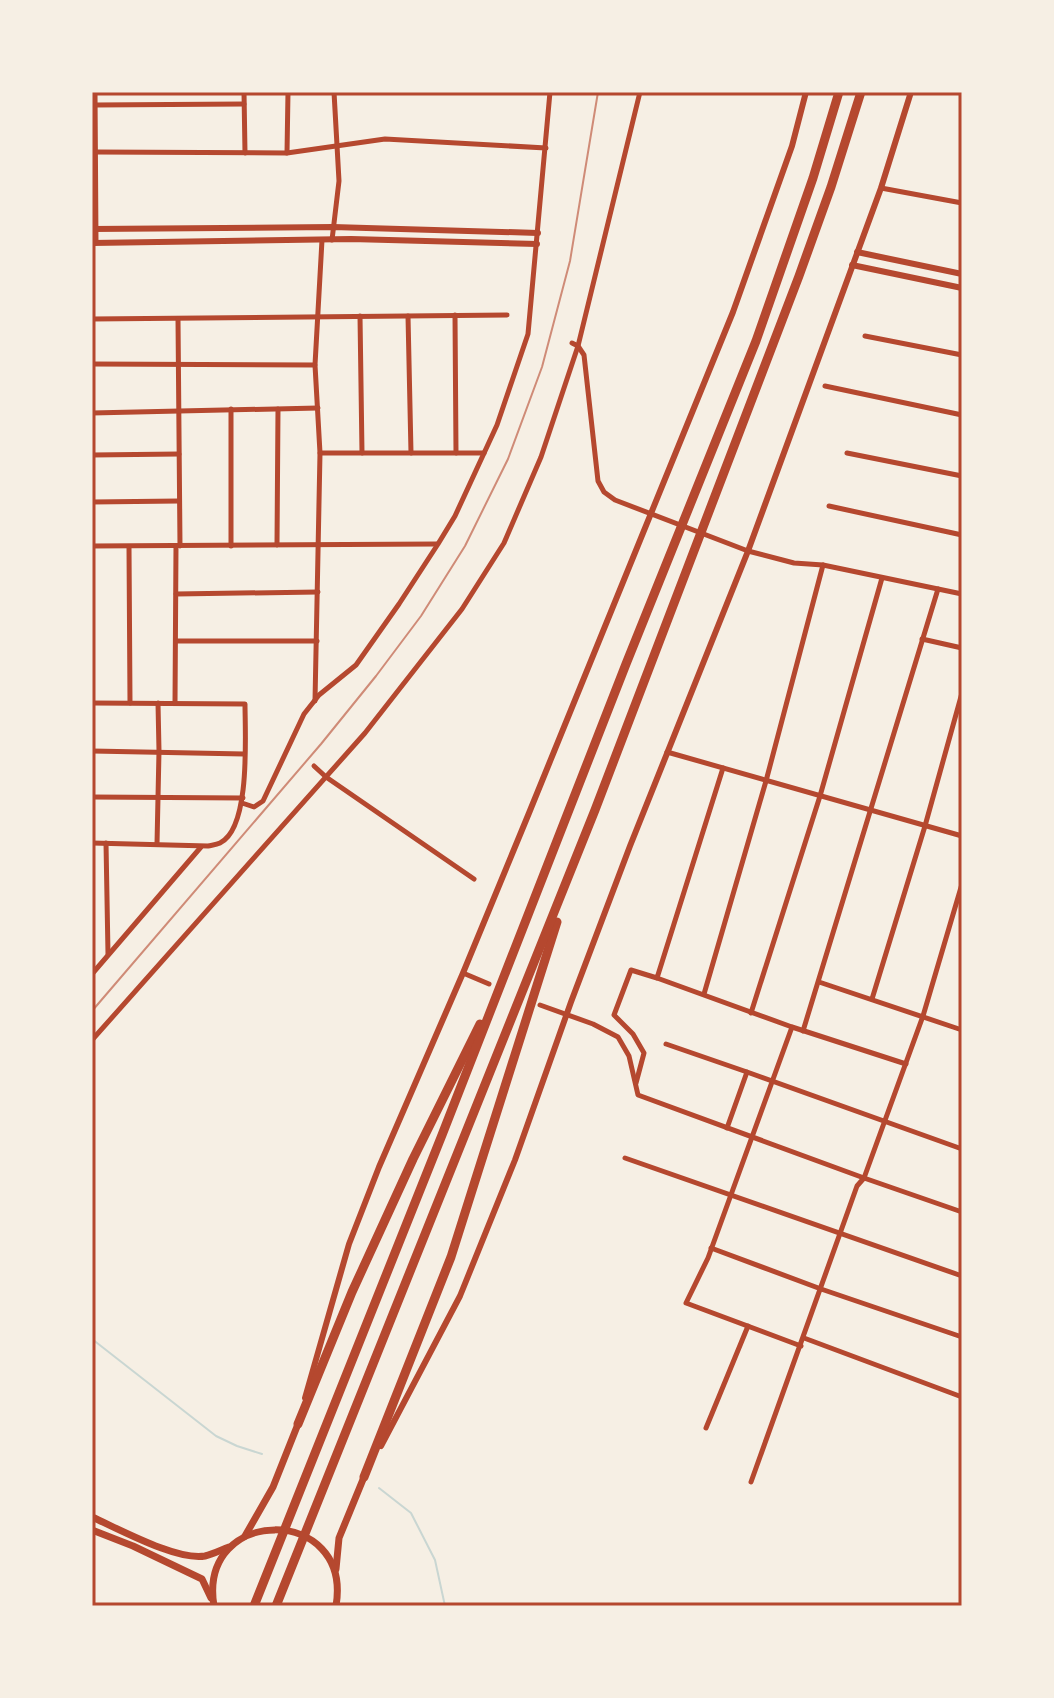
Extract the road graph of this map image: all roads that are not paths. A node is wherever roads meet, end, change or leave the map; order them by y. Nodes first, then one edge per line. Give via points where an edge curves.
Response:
1 (244, 92) edge
2 (288, 92) edge
3 (334, 92) edge
4 (550, 92) edge
5 (640, 92) edge
6 (806, 92) edge
7 (839, 92) edge
8 (861, 92) edge
9 (911, 92) edge
10 (94, 94) edge
11 (244, 104) junction
12 (95, 105) junction
13 (338, 146) junction
14 (94, 147) edge
15 (546, 148) junction
16 (245, 153) junction
17 (287, 153) junction
18 (881, 188) junction
19 (962, 203) edge
20 (333, 227) junction
21 (94, 229) edge
22 (538, 233) junction
23 (322, 240) junction
24 (332, 240) junction
25 (94, 243) edge
26 (537, 244) junction
27 (857, 252) junction
28 (852, 265) junction
29 (962, 274) edge
30 (962, 288) edge
31 (455, 315) junction
32 (507, 315) dead end
33 (317, 316) junction
34 (360, 316) junction
35 (408, 316) junction
36 (178, 318) junction
37 (92, 319) edge
38 (865, 336) dead end
39 (575, 345) junction
40 (962, 355) edge
41 (92, 364) edge
42 (179, 364) junction
43 (315, 365) junction
44 (825, 386) dead end
45 (318, 408) junction
46 (231, 409) junction
47 (278, 409) junction
48 (179, 412) junction
49 (92, 413) edge
50 (962, 415) edge
51 (320, 453) junction
52 (362, 453) junction
53 (411, 453) junction
54 (456, 453) junction
55 (484, 453) junction
56 (847, 453) dead end
57 (179, 454) junction
58 (92, 455) edge
59 (962, 476) edge
60 (179, 501) junction
61 (92, 502) edge
62 (829, 506) dead end
63 (650, 515) junction
64 (962, 535) edge
65 (319, 544) junction
66 (438, 544) junction
67 (277, 545) junction
68 (92, 546) edge
69 (178, 546) junction
70 (231, 546) junction
71 (129, 547) junction
72 (748, 551) junction
73 (823, 565) junction
74 (882, 578) junction
75 (938, 589) junction
76 (318, 592) junction
77 (176, 594) junction
78 (962, 594) edge
79 (922, 639) junction
80 (176, 641) junction
81 (317, 641) junction
82 (962, 648) edge
83 (962, 693) edge
84 (315, 702) junction
85 (92, 703) edge
86 (130, 703) junction
87 (158, 703) junction
88 (175, 703) junction
89 (290, 746) junction
90 (92, 751) edge
91 (159, 751) junction
92 (297, 751) dead end
93 (667, 752) junction
94 (244, 754) junction
95 (314, 766) dead end
96 (723, 768) junction
97 (326, 777) junction
98 (766, 781) junction
99 (820, 796) junction
100 (92, 797) edge
101 (157, 798) junction
102 (242, 800) junction
103 (871, 810) junction
104 (925, 826) junction
105 (962, 836) edge
106 (92, 843) edge
107 (106, 843) junction
108 (157, 844) junction
109 (202, 846) junction
110 (574, 864) junction
111 (474, 879) dead end
112 (962, 884) edge
113 (108, 955) junction
114 (506, 971) junction
115 (463, 973) junction
116 (92, 974) edge
117 (657, 978) junction
118 (819, 982) junction
119 (489, 984) dead end
120 (704, 994) junction
121 (872, 999) junction
122 (540, 1005) dead end
123 (751, 1013) junction
124 (566, 1016) junction
125 (923, 1016) junction
126 (792, 1027) junction
127 (962, 1030) edge
128 (803, 1031) junction
129 (92, 1040) edge
130 (666, 1044) dead end
131 (906, 1064) junction
132 (747, 1072) junction
133 (772, 1081) junction
134 (635, 1084) junction
135 (886, 1121) junction
136 (727, 1128) junction
137 (752, 1137) junction
138 (962, 1149) edge
139 (625, 1158) dead end
140 (864, 1178) junction
141 (731, 1195) junction
142 (962, 1212) edge
143 (841, 1234) junction
144 (711, 1248) junction
145 (962, 1276) edge
146 (821, 1289) junction
147 (748, 1326) junction
148 (962, 1337) edge
149 (804, 1338) junction
150 (801, 1346) junction
151 (962, 1397) edge
152 (298, 1424) junction
153 (706, 1428) dead end
154 (364, 1477) junction
155 (751, 1482) dead end
156 (92, 1517) edge
157 (92, 1530) edge
158 (245, 1536) junction
159 (138, 1537) junction
160 (133, 1546) junction
161 (231, 1547) junction
162 (336, 1575) junction
163 (338, 1591) junction
164 (213, 1603) edge
165 (254, 1606) edge
166 (276, 1606) edge
167 (336, 1606) edge
168 (343, 1606) edge

1 - 11 street
2 - 17 street
3 - 13 street
4 - 15 street
5 - 39 street
6 - 63 street via 733,312
7 - 114 highway via 756,341
8 - 110 highway via 799,276
9 - 18 street
10 - 12 street
11 - 12 street
11 - 16 street
12 - 14 street
13 - 15 street via 385,139
13 - 17 street
13 - 20 street
14 - 16 street
14 - 21 street
15 - 22 street
16 - 17 street
18 - 19 street
18 - 27 street
20 - 21 street
20 - 22 street
20 - 24 street
21 - 25 street
22 - 26 street
23 - 24 street
23 - 25 street
23 - 33 street
24 - 26 street
26 - 55 street via 528,334
27 - 28 street
27 - 29 street
28 - 30 street
28 - 72 street
31 - 32 street
31 - 35 street
31 - 54 street
33 - 34 street
33 - 36 street
33 - 43 street
34 - 35 street
34 - 52 street
35 - 53 street
36 - 37 street
36 - 42 street
38 - 40 street
39 - 63 street via 584,355 598,481 615,500
39 - 97 street via 541,457 504,543 462,609
41 - 42 street
42 - 43 street
42 - 48 street
43 - 45 street
44 - 50 street
45 - 47 street
45 - 51 street
46 - 47 street
46 - 48 street
46 - 70 street
47 - 67 street
48 - 49 street
48 - 57 street
51 - 52 street
51 - 65 street
52 - 53 street
53 - 54 street
54 - 55 street
55 - 66 street
56 - 59 street
57 - 58 street
57 - 60 street
60 - 61 street
60 - 69 street
62 - 64 street
63 - 72 street
63 - 115 street
65 - 66 street
65 - 67 street
65 - 76 street
66 - 84 street via 356,665
67 - 70 street
68 - 71 street
69 - 70 street
69 - 71 street
69 - 77 street
71 - 86 street
72 - 73 street
72 - 93 street
73 - 74 street
73 - 98 street
74 - 75 street
74 - 99 street
75 - 78 street
75 - 79 street
76 - 77 street
76 - 81 street
77 - 80 street
79 - 82 street
79 - 103 street
80 - 81 street
80 - 88 street
81 - 84 street
83 - 104 street
84 - 89 street via 296,727
85 - 86 street
86 - 87 street
87 - 88 street
87 - 91 street
88 - 94 street via 245,704
89 - 92 street
89 - 102 street via 263,801 254,807
90 - 91 street
91 - 94 street
91 - 101 street
93 - 96 street
93 - 124 street
94 - 102 street
95 - 97 street
96 - 98 street
96 - 117 street
97 - 111 street
97 - 129 street
98 - 99 street
98 - 120 street
99 - 103 street
99 - 123 street
100 - 101 street
101 - 102 street
101 - 108 street
102 - 109 street via 230,833 221,843
103 - 104 street
103 - 118 street
104 - 105 street
104 - 121 street
106 - 107 street
107 - 108 street
107 - 113 street
108 - 109 street
109 - 113 street
110 - 154 highway via 451,1257
110 - 166 highway
112 - 125 street
113 - 116 street
114 - 152 highway via 413,1159
114 - 165 highway
115 - 119 street
115 - 152 street via 349,1244
117 - 120 street
117 - 134 street via 631,970 614,1015 644,1053
118 - 121 street
118 - 128 street
120 - 123 street
121 - 125 street
122 - 124 street
123 - 126 street
124 - 134 street via 618,1037
124 - 154 street via 460,1296
125 - 127 street
125 - 131 street
126 - 128 street
126 - 133 street
128 - 131 street
130 - 132 street
131 - 135 street
132 - 133 street
132 - 136 street
133 - 135 street
133 - 137 street
134 - 136 street via 638,1095
135 - 138 street
135 - 140 street
136 - 137 street
137 - 140 street
137 - 141 street
139 - 141 street
140 - 142 street
140 - 143 street
141 - 143 street
141 - 144 street
143 - 145 street
143 - 146 street
144 - 146 street
144 - 147 street via 686,1303
146 - 148 street
146 - 149 street
147 - 150 street
147 - 153 street
149 - 150 street
149 - 151 street
150 - 155 street
152 - 158 main road via 273,1487
154 - 162 main road via 339,1538
156 - 159 main road
157 - 160 main road
158 - 161 main road
158 - 162 main road via 270,1529 296,1532 324,1552
159 - 160 main road
159 - 161 main road via 181,1554 203,1556
160 - 164 main road via 202,1579
161 - 164 main road via 216,1568
162 - 163 main road
163 - 167 main road
163 - 168 main road

